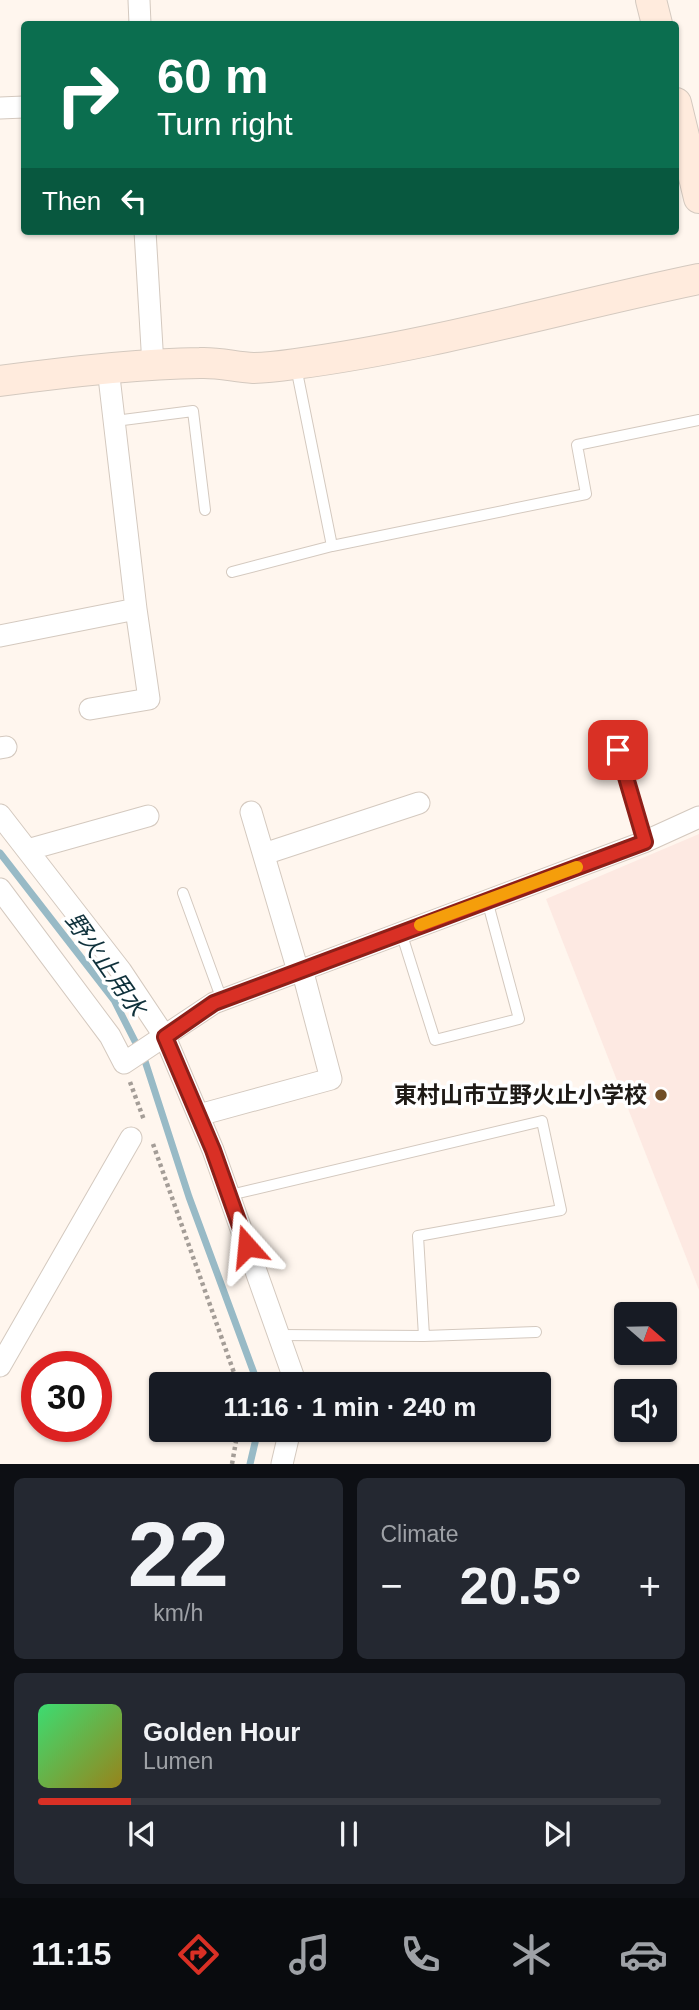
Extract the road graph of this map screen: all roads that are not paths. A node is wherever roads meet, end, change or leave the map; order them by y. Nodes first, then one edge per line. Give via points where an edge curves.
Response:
1 (139, 0) edge
2 (651, 0) edge
3 (140, 21) edge
4 (656, 21) edge
5 (21, 107) edge
6 (0, 108) edge
7 (679, 114) edge
8 (697, 179) edge
9 (145, 235) edge
10 (699, 279) edge
11 (295, 364) junction
12 (153, 365) junction
13 (108, 369) junction
14 (0, 381) edge
15 (699, 420) edge
16 (115, 421) junction
17 (205, 510) dead end
18 (332, 546) junction
19 (232, 572) dead end
20 (136, 609) junction
21 (0, 636) edge
22 (90, 709) dead end
23 (612, 728) dead end
24 (419, 803) dead end
25 (251, 812) dead end
26 (0, 815) edge
27 (148, 816) dead end
28 (699, 817) edge
29 (645, 842) junction
30 (27, 850) junction
31 (264, 854) junction
32 (0, 889) edge
33 (183, 893) dead end
34 (486, 900) junction
35 (401, 932) junction
36 (300, 970) junction
37 (222, 1000) junction
38 (158, 1041) junction
39 (199, 1115) junction
40 (142, 1134) road end
41 (230, 1195) junction
42 (536, 1332) dead end
43 (279, 1335) junction
44 (424, 1336) junction
45 (0, 1366) edge
46 (292, 1372) edge
47 (287, 1442) edge
48 (282, 1464) edge

1 - 3 street
2 - 4 street
5 - 6 street
7 - 8 street
9 - 12 street
10 - 11 street via 408,346
11 - 12 street via 251,368 202,362
11 - 18 lane
12 - 13 street
13 - 14 street
13 - 16 street
15 - 18 lane via 577,445 586,494
16 - 17 lane via 192,411
16 - 20 street
18 - 19 lane
20 - 21 street
20 - 22 street via 149,699
23 - 29 lane
24 - 31 street
25 - 31 street
26 - 30 street
27 - 30 street
28 - 29 street
29 - 34 street
30 - 38 street via 121,971
31 - 36 street
32 - 38 street via 110,1035 125,1062
33 - 37 lane
34 - 35 street
34 - 35 lane via 519,1019 435,1040
35 - 36 street
36 - 37 street
36 - 39 street via 331,1079
37 - 38 street
38 - 39 street
39 - 41 street
40 - 45 street
41 - 43 street
41 - 44 lane via 542,1121 561,1210 418,1236
42 - 44 lane
43 - 44 lane
43 - 46 street
47 - 48 street

